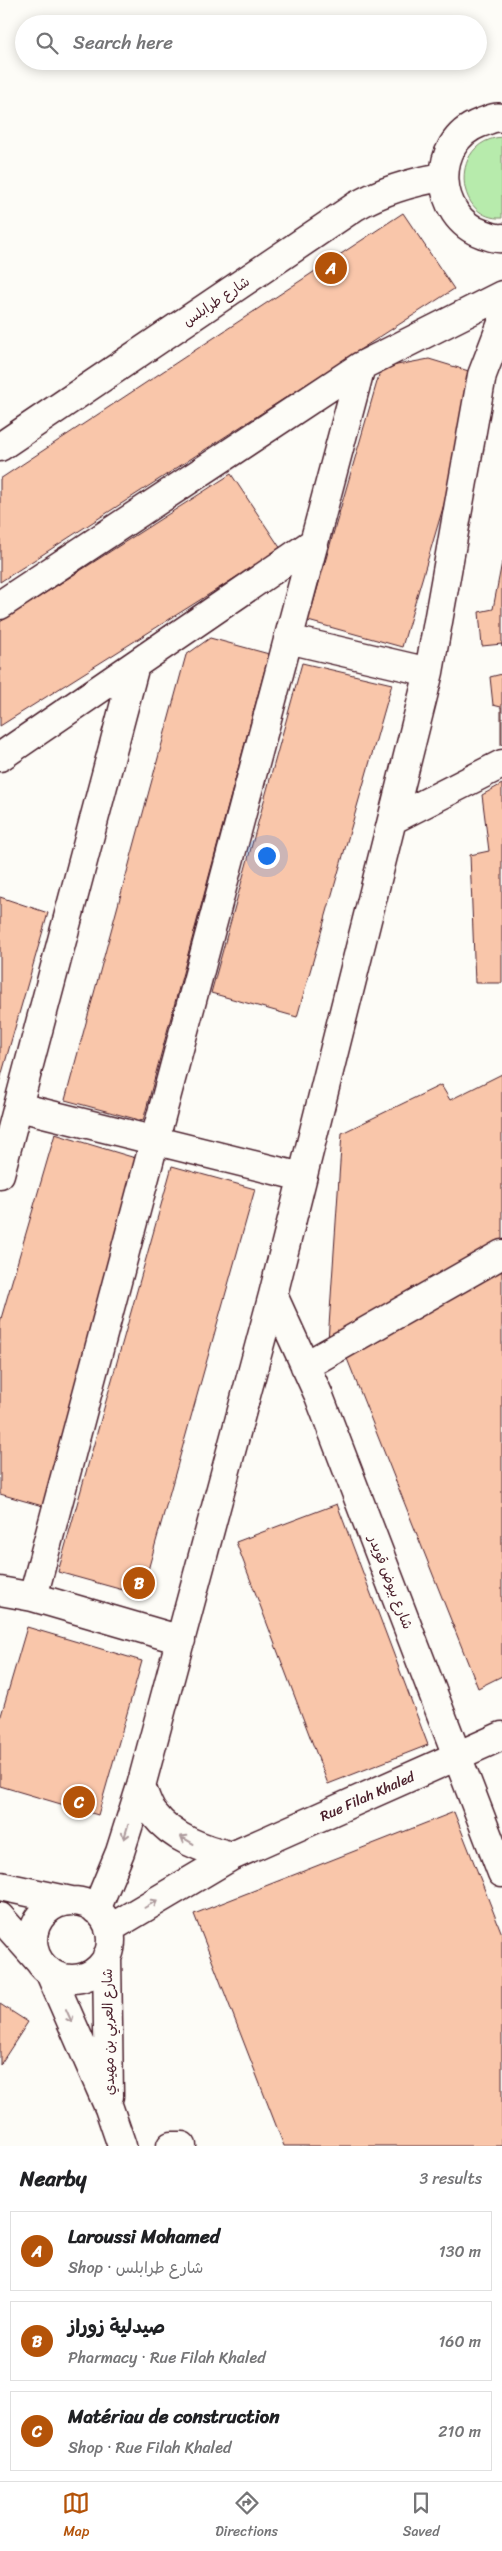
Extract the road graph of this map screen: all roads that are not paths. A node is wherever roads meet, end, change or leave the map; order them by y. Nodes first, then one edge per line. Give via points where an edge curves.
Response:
1 (500, 116) edge
2 (443, 177) junction
3 (502, 238) edge
4 (502, 295) edge
5 (502, 322) edge
6 (362, 366) junction
7 (0, 447) edge
8 (314, 542) junction
9 (0, 605) edge
10 (288, 639) junction
11 (135, 665) junction
12 (429, 672) junction
13 (0, 757) edge
14 (502, 764) edge
15 (392, 820) junction
16 (19, 1107) junction
17 (155, 1141) junction
18 (0, 1174) edge
19 (302, 1177) junction
20 (502, 1254) edge
21 (273, 1295) junction
22 (305, 1366) junction
23 (0, 1591) edge
24 (33, 1597) junction
25 (182, 1640) junction
26 (502, 1736) edge
27 (457, 1755) junction
28 (141, 1786) junction
29 (232, 1856) junction
30 (502, 1873) edge
31 (0, 1886) edge
32 (92, 1913) junction
33 (4, 1931) edge
34 (107, 1956) junction
35 (44, 1966) junction
36 (109, 2108) junction
37 (122, 2146) edge
38 (171, 2146) edge
39 (182, 2146) edge

1 - 2 street via 470,127 455,141 446,158
2 - 3 street via 446,196 454,213 473,230
2 - 7 street, شارع طرابلس via 409,182 356,206
4 - 6 street
5 - 12 street via 482,375
6 - 8 street
6 - 9 street
8 - 10 street
8 - 11 street
10 - 12 street
10 - 17 street
11 - 13 street
11 - 16 street
12 - 15 street
14 - 15 street
15 - 19 street
16 - 17 street
16 - 18 street
17 - 19 street
17 - 24 street
19 - 21 street
20 - 22 street
21 - 22 street, شارع بيوض قويدر
21 - 25 street
22 - 27 street, شارع بيوض قويدر
23 - 24 street
24 - 25 street
25 - 28 street
26 - 27 street, Rue Filah Khaled
27 - 29 street, Rue Filah Khaled
27 - 30 street, شارع بيوض قويدر
29 -> 28 street via 201,1848 174,1833 154,1814
28 -> 32 street via 120,1852
32 -> 29 street, Rue Filah Khaled
31 - 32 street
32 - 34 street via 111,1935
32 - 35 street via 58,1904 46,1910 33,1936 34,1949
33 - 35 street, شارع العربي بن مهيدي
34 - 35 street via 99,1968 75,1979 61,1977
34 - 36 street, شارع العربي بن مهيدي
35 -> 36 street, شارع العربي بن مهيدي
36 - 37 street, شارع العربي بن مهيدي
38 - 39 street

